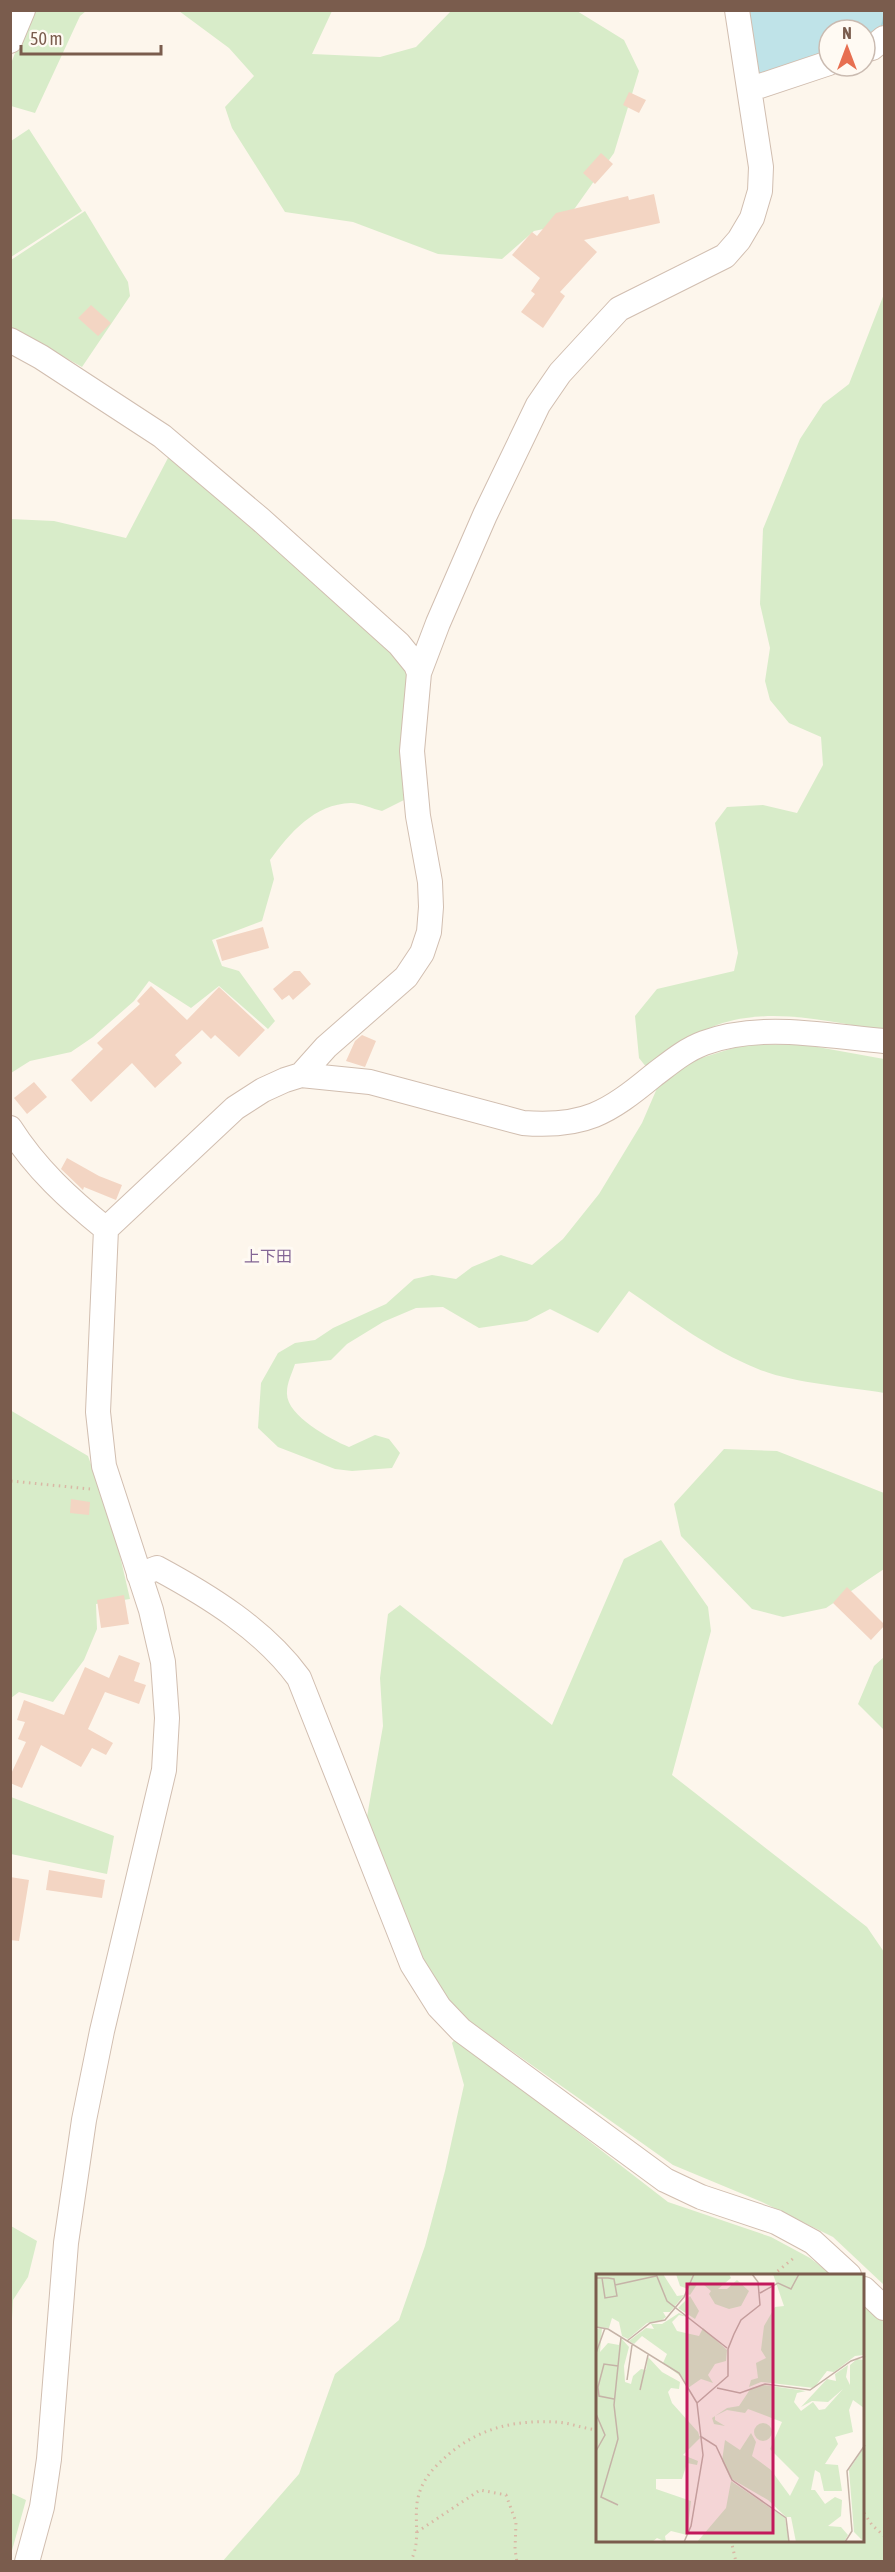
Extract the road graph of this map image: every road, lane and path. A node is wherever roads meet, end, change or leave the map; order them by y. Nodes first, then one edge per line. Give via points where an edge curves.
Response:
1 (23, 10) edge
2 (737, 10) edge
3 (10, 40) edge
4 (817, 67) edge
5 (751, 89) junction
6 (10, 340) edge
7 (419, 673) junction
8 (885, 1041) edge
9 (301, 1075) junction
10 (10, 1128) edge
11 (106, 1229) junction
12 (11, 1481) edge
13 (111, 1490) junction
14 (138, 1575) junction
15 (813, 2242) junction
16 (774, 2274) edge
17 (848, 2274) edge
18 (865, 2290) edge
19 (885, 2308) edge
20 (596, 2430) edge
21 (865, 2514) edge
22 (417, 2532) junction
23 (885, 2536) edge
24 (731, 2542) edge
25 (27, 2562) edge
26 (410, 2562) edge
27 (517, 2562) edge
28 (736, 2562) edge

1 - 3 street
2 - 5 street
4 - 5 street
5 - 7 street via 761,166 760,191 752,218 725,256 619,309 560,374 538,405 485,515
6 - 7 street via 162,436 399,644
7 - 9 street via 412,751 430,882 429,932 422,953 406,977 326,1047
8 - 9 street via 750,1032 704,1043 676,1058 622,1102 600,1114 572,1123 548,1125 523,1123 370,1082
9 - 11 street via 263,1090 236,1108
10 - 11 street via 63,1193
11 - 13 street via 98,1412
12 - 13 path
13 - 14 street
14 - 15 street via 157,1568 191,1586 281,1654 299,1678 412,1964 454,2023 665,2180 701,2197 776,2222
14 - 25 street via 164,1662 164,1770 84,2120 66,2243 49,2459 42,2507
15 - 16 path
15 - 17 street
18 - 19 street
20 - 22 path via 558,2422 508,2424 465,2441 432,2469 418,2497
21 - 23 path
22 - 26 path
22 - 27 path via 480,2490 506,2494 516,2522
24 - 28 path

